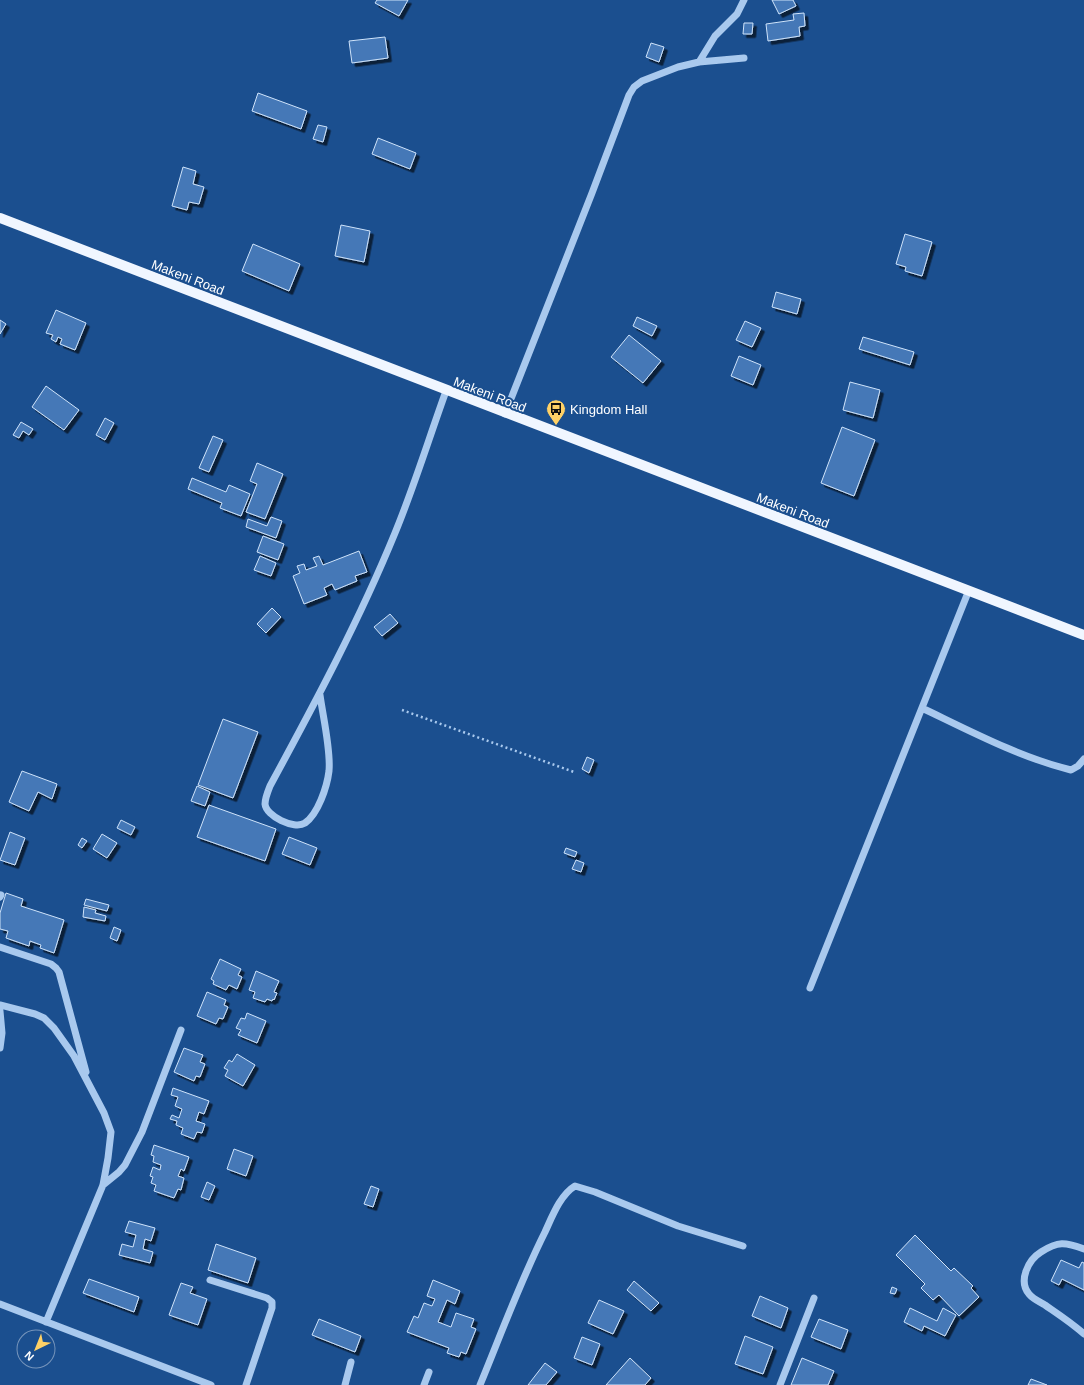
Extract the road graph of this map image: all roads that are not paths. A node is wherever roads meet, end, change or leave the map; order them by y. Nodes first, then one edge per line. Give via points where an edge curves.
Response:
1 (744, 0) edge
2 (744, 58) dead end
3 (699, 62) junction
4 (0, 218) edge
5 (446, 391) junction
6 (505, 414) junction
7 (969, 590) junction
8 (1084, 635) edge
9 (320, 695) junction
10 (922, 708) junction
11 (1084, 760) edge
12 (0, 947) edge
13 (810, 988) dead end
14 (0, 1005) edge
15 (0, 1011) edge
16 (181, 1030) dead end
17 (0, 1048) edge
18 (90, 1086) junction
19 (103, 1185) junction
20 (742, 1246) dead end
21 (1084, 1249) edge
22 (210, 1280) dead end
23 (814, 1298) dead end
24 (0, 1304) edge
25 (46, 1322) junction
26 (1084, 1334) edge
27 (351, 1362) dead end
28 (429, 1372) dead end
29 (211, 1385) edge
30 (246, 1385) edge
31 (345, 1385) edge
32 (424, 1385) edge
33 (480, 1385) edge
34 (780, 1385) edge

1 - 3 street via 737,14 715,36
2 - 3 street
3 - 6 street via 642,80 629,95
4 - 5 main road, Makeni Road
5 - 6 main road, Makeni Road
5 - 9 street via 395,532
6 - 7 main road, Makeni Road
7 - 8 main road, Makeni Road
7 - 10 street
9 - 9 street via 329,771 323,796 313,815 304,824 295,825 283,822 270,813 265,805 270,786
10 - 11 street via 1046,764 1071,770
10 - 13 street
12 - 18 street via 56,968
14 - 18 street via 35,1014 49,1022 74,1056
15 - 17 street
16 - 19 street via 142,1132 125,1165
18 - 19 street via 111,1132
19 - 25 street
20 - 33 street via 678,1226 575,1186 568,1190 556,1209 535,1251
21 - 26 street via 1067,1243 1053,1245 1039,1254 1028,1266 1024,1281 1029,1294
22 - 30 street via 267,1298 272,1302
23 - 34 street
24 - 25 street
25 - 29 street
27 - 31 street
28 - 32 street

